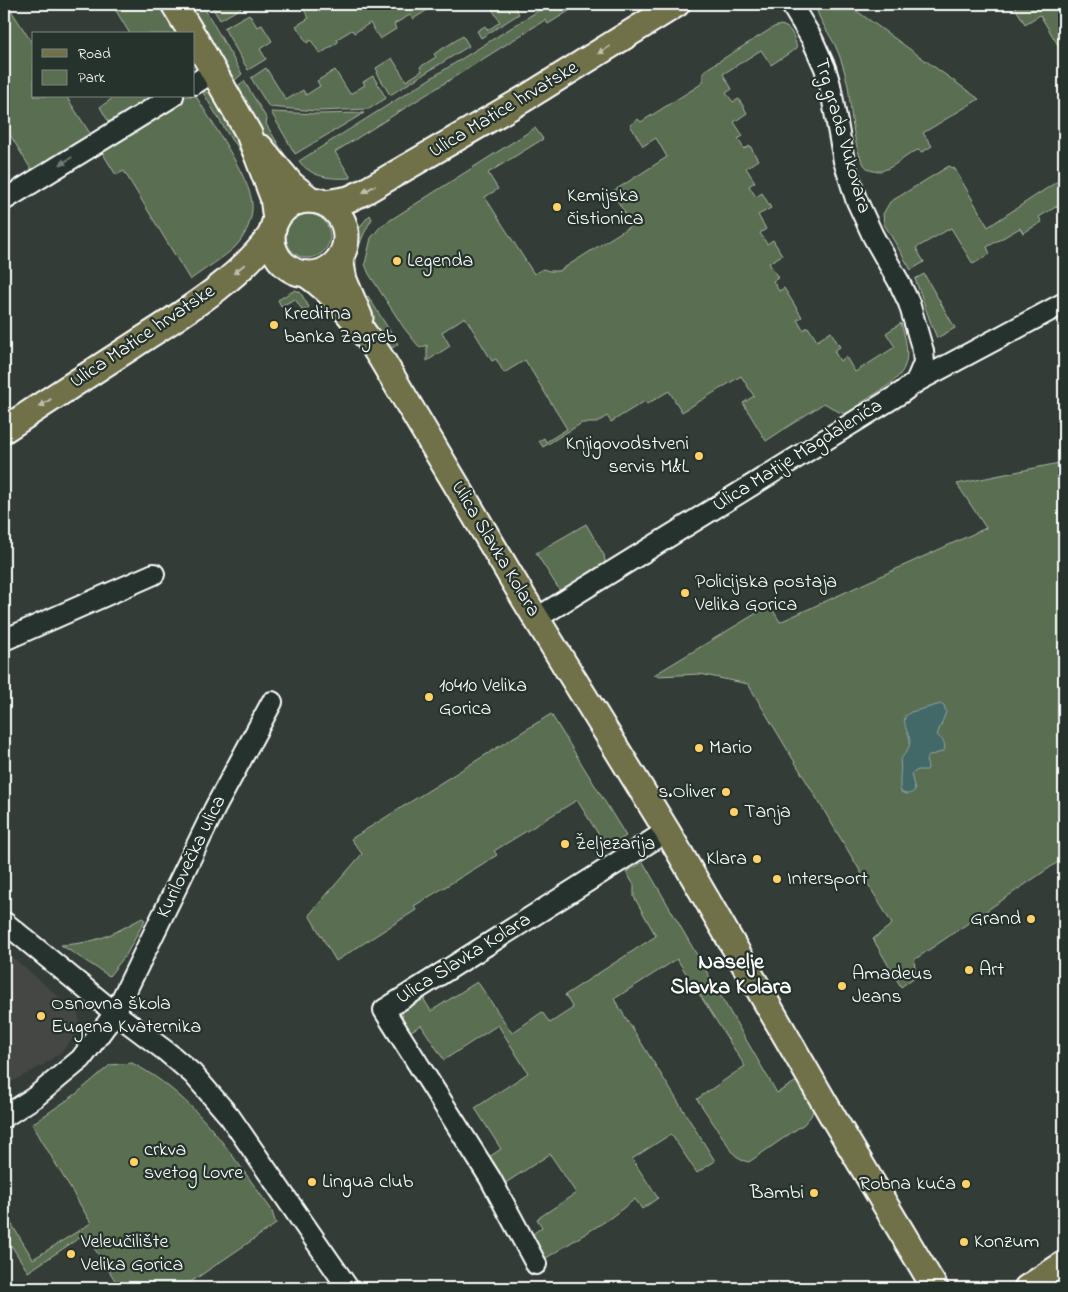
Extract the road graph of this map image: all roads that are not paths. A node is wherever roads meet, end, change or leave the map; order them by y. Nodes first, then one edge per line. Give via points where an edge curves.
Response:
1 (174, 4) edge
2 (677, 4) edge
3 (791, 4) edge
4 (191, 32) edge
5 (195, 41) edge
6 (204, 78) edge
7 (170, 98) edge
8 (249, 134) junction
9 (4, 200) edge
10 (318, 202) junction
11 (274, 227) junction
12 (340, 259) junction
13 (306, 274) junction
14 (1064, 303) edge
15 (371, 343) junction
16 (916, 382) junction
17 (4, 430) edge
18 (154, 574) dead end
19 (537, 618) junction
20 (4, 640) edge
21 (272, 702) dead end
22 (667, 831) junction
23 (4, 922) edge
24 (115, 1012) junction
25 (4, 1117) edge
26 (536, 1264) dead end
27 (1064, 1264) edge
28 (348, 1288) edge
29 (935, 1288) edge
30 (1027, 1288) edge

1 - 4 main road
2 -> 10 main road, Ulica Matice hrvatske via 524,99 364,192 349,199
3 - 16 street, Trg grada Vukovara via 825,68 844,161 856,199 911,312 924,364
5 - 6 main road
6 - 8 main road
7 -> 9 street
8 - 10 main road via 291,184
8 - 11 main road via 273,197
10 - 11 main road via 294,203 286,208
10 - 12 main road via 334,209 345,228 346,242
11 - 13 main road via 272,243 280,260 291,270
11 -> 17 main road, Ulica Matice hrvatske via 264,246 193,306
12 - 13 main road via 324,271
12 - 15 main road, Ulica Slavka Kolara via 344,280
13 - 15 main road, Ulica Slavka Kolara via 327,291
14 - 16 street, Ulica Matije Magdalenića
15 - 19 main road, Ulica Slavka Kolara
16 - 19 street, Ulica Matije Magdalenića
18 - 20 street
19 - 22 main road, Ulica Slavka Kolara
21 - 24 street, Kurilovečka ulica via 215,808
22 - 26 street, Ulica Slavka Kolara via 384,1010 490,1178
22 - 29 main road, Ulica Slavka Kolara
23 - 24 street
24 - 25 street, Kurilovečka ulica via 81,1059 35,1097
24 - 28 street via 193,1074 210,1093
27 - 30 main road

